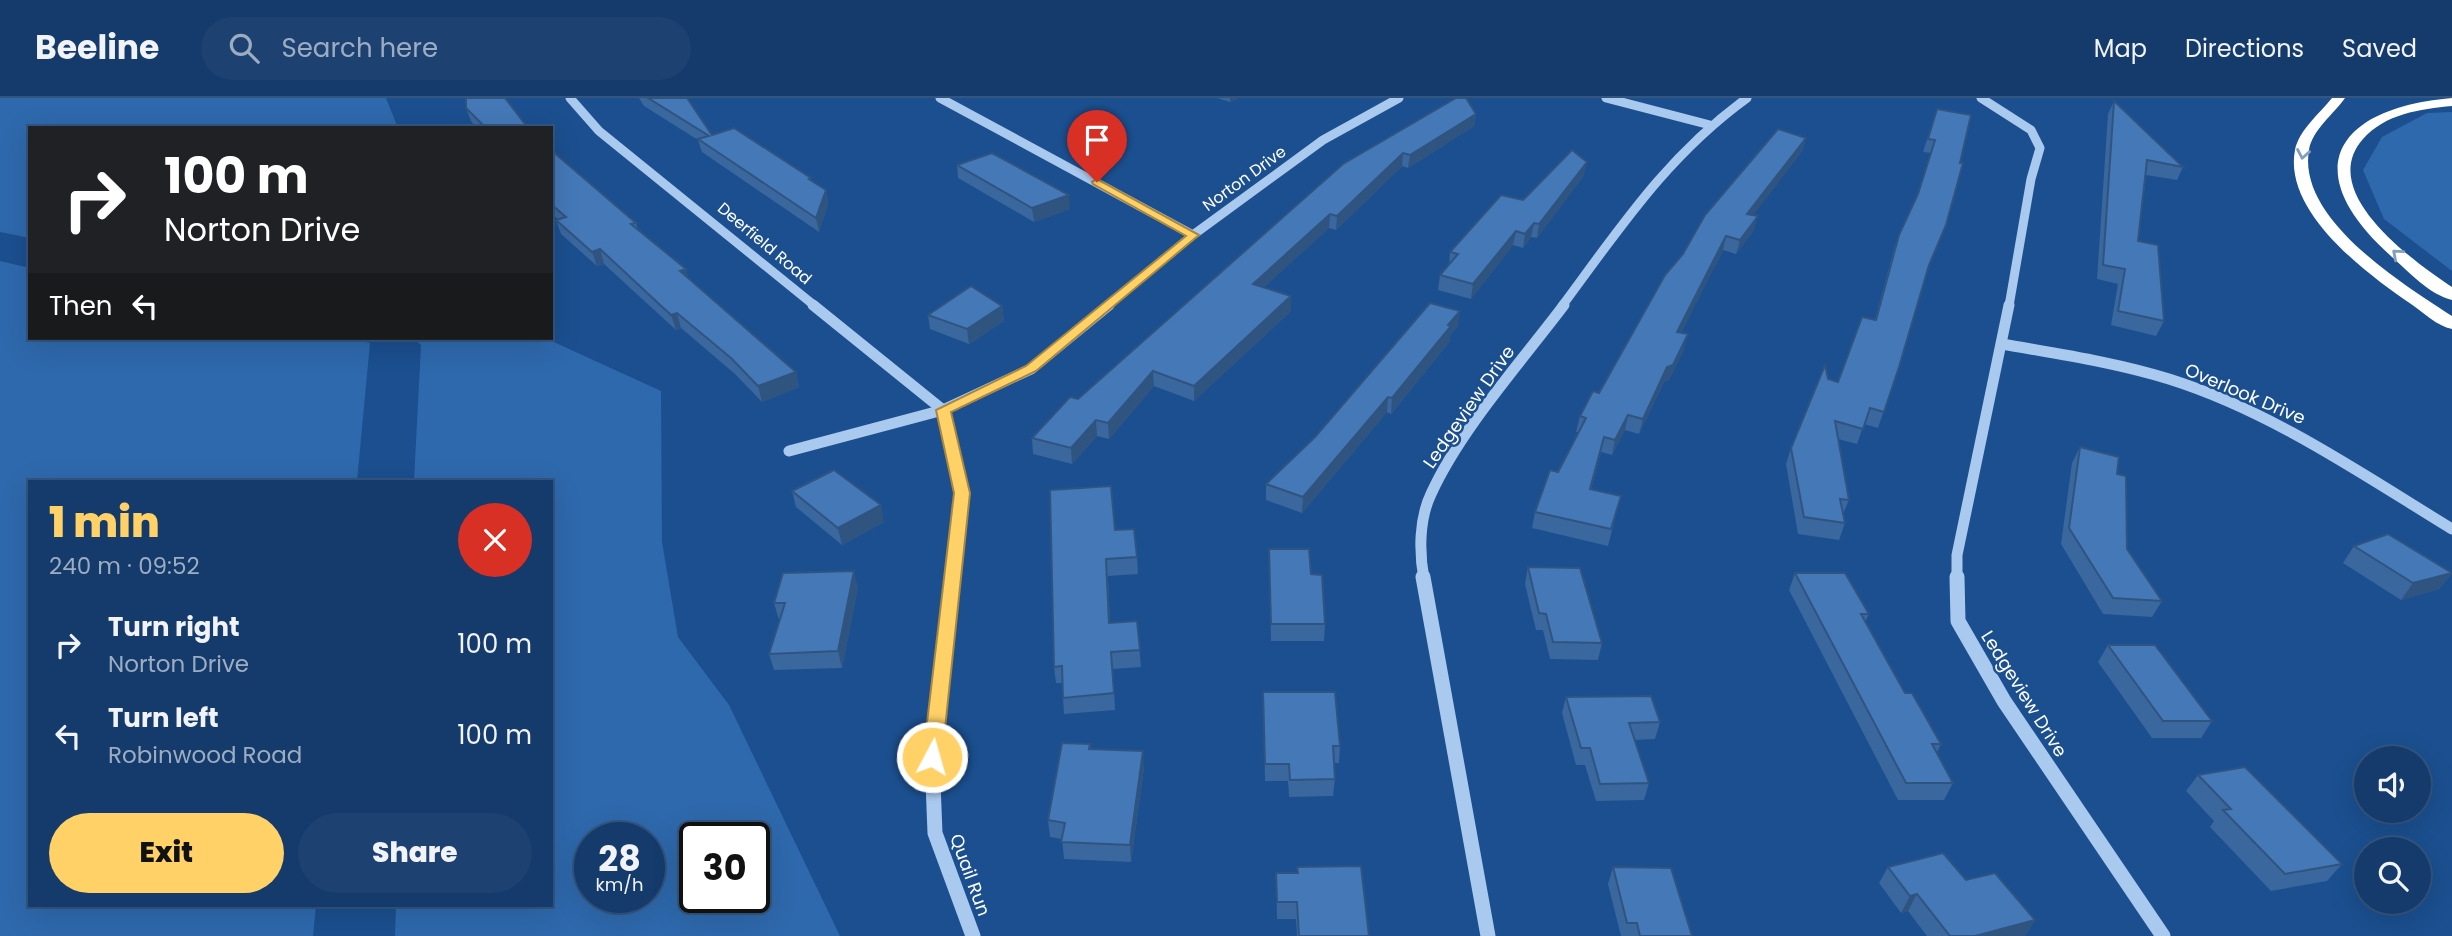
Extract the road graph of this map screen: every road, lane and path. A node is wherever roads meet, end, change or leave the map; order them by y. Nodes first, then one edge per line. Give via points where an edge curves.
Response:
1 (570, 98) edge
2 (940, 98) edge
3 (1373, 98) edge
4 (1606, 98) edge
5 (1747, 98) edge
6 (1981, 98) edge
7 (2339, 98) edge
8 (1394, 100) edge
9 (2452, 102) edge
10 (1710, 125) junction
11 (1193, 235) junction
12 (2452, 295) edge
13 (2452, 324) edge
14 (2002, 344) junction
15 (943, 410) junction
16 (789, 451) dead end
17 (2452, 530) edge
18 (973, 936) edge
19 (1488, 936) edge
20 (2163, 936) edge

1 - 15 street, Deerfield Road via 599,131
2 - 11 street
3 - 8 street
4 - 10 street
5 - 10 street, Ledgeview Drive
6 - 14 street, Ledgeview Drive via 2031,130 2040,148
7 -> 13 highway via 2302,149 2301,170 2308,194 2359,255
8 - 11 street, Norton Drive via 1323,140
12 -> 9 highway via 2373,231 2349,196 2342,172 2347,148 2367,127 2400,111
10 - 19 street, Ledgeview Drive via 1652,186 1466,436 1430,495 1421,531 1422,570
11 - 15 street, Norton Drive via 1031,369
14 - 17 street, Overlook Drive via 2130,368 2204,394 2302,437
14 - 20 street, Ledgeview Drive via 1957,555 1958,621 2004,701
15 - 16 street, Norton Drive
15 - 18 street, Quail Run via 962,493 932,757 934,833

